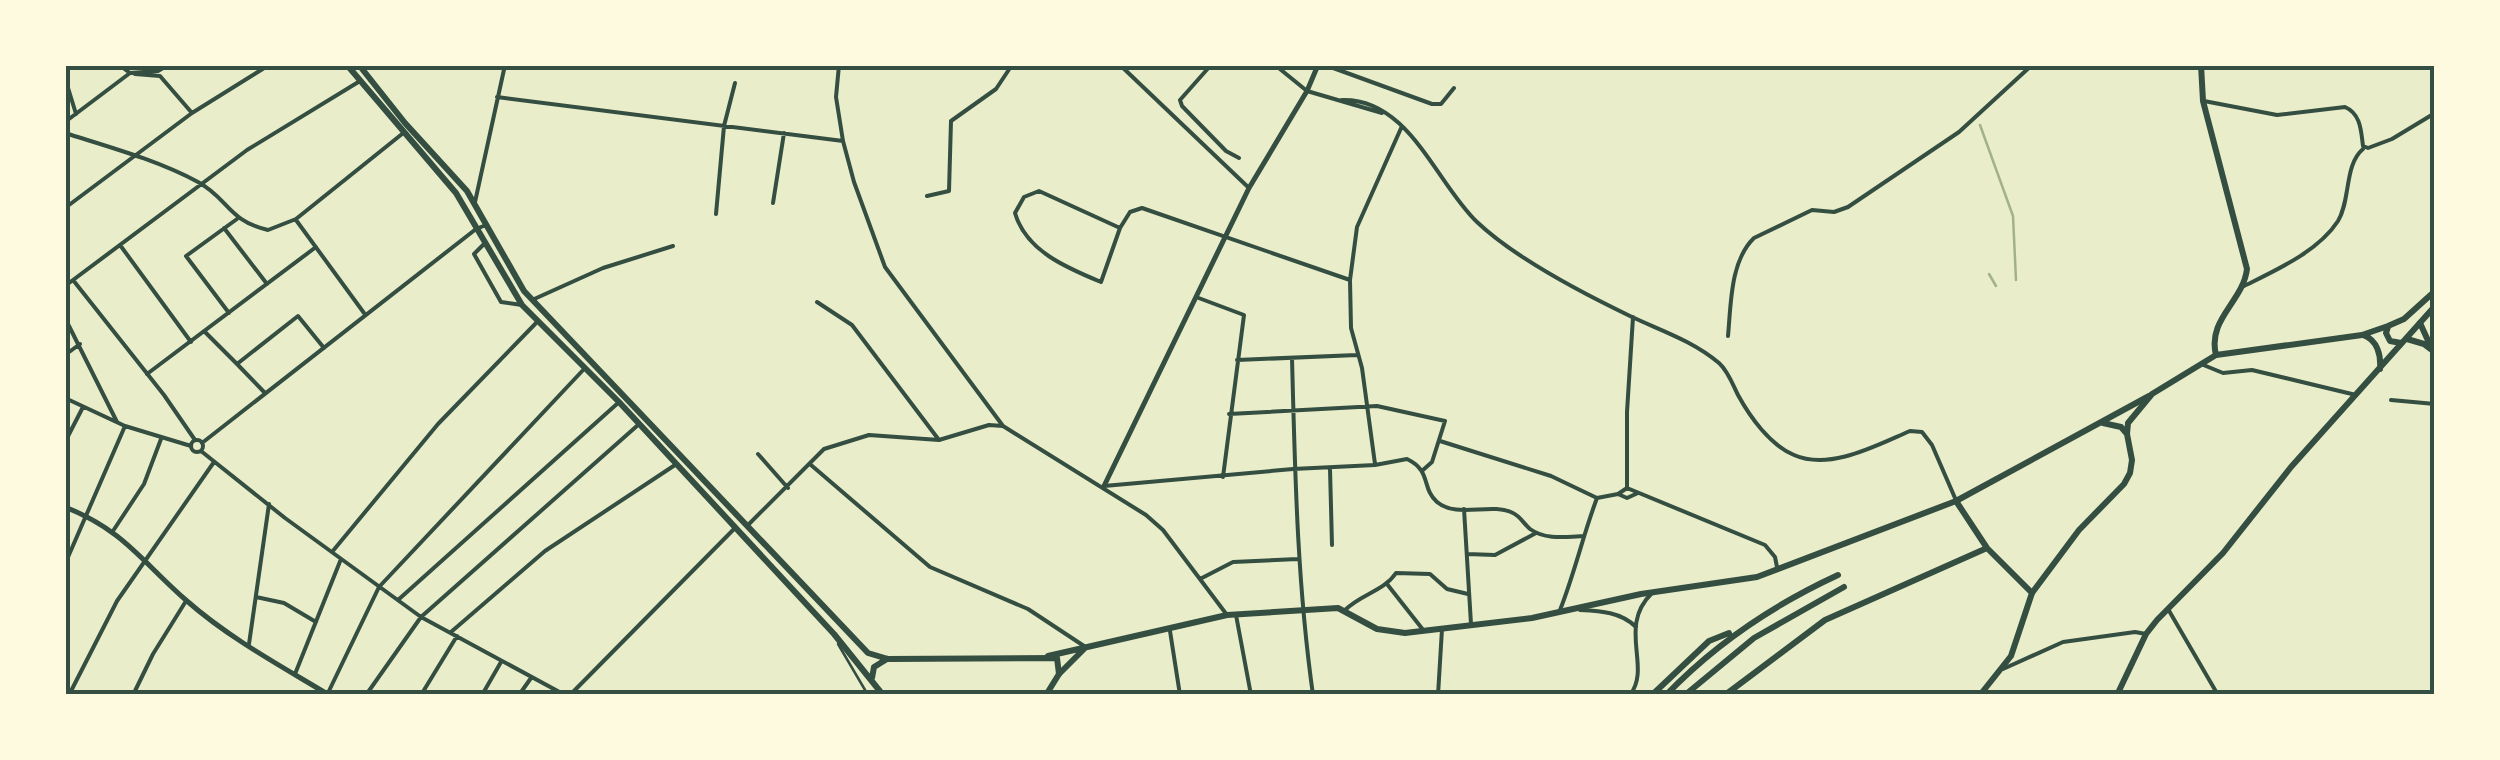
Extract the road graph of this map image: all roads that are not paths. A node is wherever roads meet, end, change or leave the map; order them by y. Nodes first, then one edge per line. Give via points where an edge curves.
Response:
1 (119, 65) edge
2 (168, 65) edge
3 (269, 65) edge
4 (347, 65) edge
5 (359, 65) edge
6 (504, 65) edge
7 (839, 65) edge
8 (1012, 65) edge
9 (1120, 65) edge
10 (1211, 65) edge
11 (1274, 65) edge
12 (1322, 65) edge
13 (2032, 65) edge
14 (2200, 65) edge
15 (130, 73) junction
16 (65, 78) edge
17 (360, 81) junction
18 (735, 83) dead end
19 (1454, 88) dead end
20 (1307, 91) junction
21 (497, 97) junction
22 (1342, 100) junction
23 (2203, 101) junction
24 (192, 113) junction
25 (2435, 113) edge
26 (76, 114) junction
27 (1387, 114) junction
28 (65, 122) edge
29 (405, 123) junction
30 (724, 126) junction
31 (1402, 126) junction
32 (65, 133) edge
33 (403, 134) junction
34 (784, 134) junction
35 (843, 141) junction
36 (2365, 148) junction
37 (133, 155) junction
38 (1239, 158) dead end
39 (200, 183) junction
40 (1249, 188) junction
41 (927, 196) dead end
42 (774, 203) dead end
43 (474, 204) junction
44 (65, 208) edge
45 (716, 214) dead end
46 (237, 219) junction
47 (296, 220) junction
48 (486, 225) junction
49 (224, 228) junction
50 (476, 228) junction
51 (1120, 228) junction
52 (1226, 238) junction
53 (484, 244) junction
54 (120, 245) junction
55 (673, 246) dead end
56 (316, 247) junction
57 (73, 280) junction
58 (1350, 280) junction
59 (267, 284) junction
60 (65, 286) edge
61 (2242, 287) junction
62 (2435, 290) edge
63 (1196, 297) junction
64 (532, 300) junction
65 (818, 302) dead end
66 (522, 304) junction
67 (2435, 309) edge
68 (229, 313) junction
69 (364, 313) junction
70 (1633, 317) junction
71 (65, 318) edge
72 (2404, 319) junction
73 (538, 320) junction
74 (2420, 323) junction
75 (2388, 326) junction
76 (204, 331) junction
77 (2362, 335) junction
78 (1728, 336) dead end
79 (2407, 339) junction
80 (191, 342) junction
81 (80, 344) junction
82 (325, 350) junction
83 (1358, 354) junction
84 (2216, 354) junction
85 (2434, 354) edge
86 (65, 356) edge
87 (1292, 358) junction
88 (1237, 360) junction
89 (237, 364) junction
90 (2200, 364) junction
91 (585, 368) junction
92 (2380, 369) junction
93 (147, 374) junction
94 (266, 393) junction
95 (2152, 394) junction
96 (2356, 396) junction
97 (65, 398) edge
98 (2392, 400) dead end
99 (619, 402) junction
100 (2435, 404) edge
101 (83, 407) junction
102 (1366, 407) junction
103 (1294, 413) junction
104 (1229, 414) junction
105 (117, 422) junction
106 (2103, 423) junction
107 (638, 425) junction
108 (125, 426) junction
109 (1003, 426) junction
110 (2127, 434) junction
111 (161, 439) junction
112 (195, 440) junction
113 (939, 440) junction
114 (1440, 440) junction
115 (65, 441) edge
116 (202, 443) junction
117 (190, 446) junction
118 (202, 451) junction
119 (758, 454) dead end
120 (215, 461) junction
121 (675, 465) junction
122 (811, 465) junction
123 (1375, 466) junction
124 (1330, 468) junction
125 (1292, 469) junction
126 (1423, 470) junction
127 (1223, 476) junction
128 (1104, 486) junction
129 (788, 488) junction
130 (1627, 488) junction
131 (1638, 493) junction
132 (1618, 494) junction
133 (1597, 498) junction
134 (1956, 502) junction
135 (269, 504) junction
136 (65, 507) edge
137 (1464, 509) junction
138 (85, 517) junction
139 (747, 526) junction
140 (735, 528) junction
141 (113, 531) junction
142 (1536, 532) junction
143 (1583, 536) junction
144 (1332, 544) dead end
145 (1987, 548) junction
146 (332, 552) junction
147 (66, 554) edge
148 (1466, 554) junction
149 (144, 557) junction
150 (341, 559) junction
151 (1298, 559) junction
152 (65, 564) edge
153 (1778, 571) junction
154 (1838, 575) dead end
155 (1200, 579) junction
156 (1387, 584) junction
157 (379, 587) junction
158 (1844, 588) dead end
159 (1653, 592) junction
160 (2032, 592) junction
161 (1468, 594) junction
162 (255, 597) junction
163 (186, 600) junction
164 (398, 600) junction
165 (2168, 609) junction
166 (1301, 610) junction
167 (1346, 610) junction
168 (1578, 610) junction
169 (1559, 613) junction
170 (1227, 615) junction
171 (1236, 615) junction
172 (421, 617) junction
173 (316, 622) junction
174 (1472, 626) junction
175 (1169, 627) junction
176 (1744, 627) junction
177 (1636, 628) junction
178 (1442, 630) junction
179 (1424, 631) junction
180 (450, 633) junction
181 (834, 634) junction
182 (2146, 634) junction
183 (457, 636) junction
184 (248, 644) junction
185 (1086, 647) junction
186 (1048, 656) junction
187 (888, 659) junction
188 (502, 662) junction
189 (2003, 669) junction
190 (294, 674) junction
191 (1059, 674) junction
192 (531, 678) junction
193 (872, 678) junction
194 (1688, 693) edge
195 (69, 695) edge
196 (133, 695) edge
197 (328, 695) edge
198 (366, 695) edge
199 (422, 695) edge
200 (482, 695) edge
201 (520, 695) edge
202 (567, 695) edge
203 (868, 695) edge
204 (884, 695) edge
205 (1046, 695) edge
206 (1180, 695) edge
207 (1250, 695) edge
208 (1313, 695) edge
209 (1438, 695) edge
210 (1630, 695) edge
211 (1652, 695) edge
212 (1666, 695) edge
213 (1725, 695) edge
214 (1980, 695) edge
215 (2117, 695) edge
216 (2218, 695) edge

1 - 15 street
2 - 15 street
3 - 24 street
4 - 17 main road
5 - 29 main road
6 - 21 street
7 - 35 street
8 - 41 street via 996,89 952,121 949,191
9 - 40 street
10 - 38 street via 1180,100
11 - 20 street
12 - 19 street via 1432,104 1441,104
12 - 20 street
13 - 78 street via 1959,132 1848,207 1812,210 1746,245
14 - 23 main road
15 - 24 street via 160,76
15 - 26 street
16 - 26 street
17 - 33 main road
17 - 39 street
18 - 30 street
20 - 22 street
20 - 40 street
21 - 30 street
21 - 43 street
22 - 27 street
22 - 27 street via 1363,99
23 - 36 street via 2278,115 2345,107 2359,121
23 - 61 main road via 2246,260
24 - 37 street
25 - 36 street
26 - 28 street
27 - 31 street
29 - 33 street
29 - 43 main road
30 - 34 street
30 - 45 street
31 - 58 street via 1357,227
31 - 70 street via 1478,224
32 - 37 street
33 - 47 street
33 - 50 main road via 456,193
34 - 35 street
34 - 42 street
35 - 109 street via 885,266
36 - 61 street via 2355,158 2332,228
37 - 39 street
37 - 44 street
39 - 46 street
39 - 54 street
40 - 52 street
43 - 48 main road
46 - 47 street via 268,230
46 - 49 street
47 - 56 street
48 - 50 street
48 - 64 main road
49 - 59 street
49 - 68 street via 186,256
50 - 53 main road
50 - 69 street
51 - 51 street via 1101,282 1040,250 1015,213 1039,191
51 - 52 street via 1138,208
52 - 58 street
52 - 63 street
53 - 66 main road
53 - 66 street via 474,254 501,302
54 - 57 street
54 - 80 street
55 - 64 street
56 - 59 street
56 - 69 street
57 - 60 street
57 - 93 street
58 - 83 street
59 - 68 street
61 - 84 main road via 2216,327
62 - 72 main road
63 - 88 street via 1244,315
63 - 128 street
64 - 139 main road
65 - 113 street via 852,325
66 - 73 main road
67 - 74 main road
68 - 76 street
69 - 82 street
70 - 130 street
70 - 134 street via 1686,339 1722,366 1748,412 1796,457 1840,457 1922,432
71 - 81 street
72 - 74 main road
72 - 75 main road
73 - 91 main road
73 - 146 street via 438,424
74 - 79 main road
74 - 85 main road
75 - 77 main road
75 - 79 main road via 2390,341
76 - 80 street
76 - 89 street
77 - 84 main road
77 - 92 main road via 2374,342
79 - 85 main road
79 - 92 main road
80 - 93 street
81 - 86 street
81 - 105 street
82 - 89 street via 298,316
82 - 94 street
83 - 87 street
83 - 102 street
84 - 90 main road
87 - 88 street
87 - 103 street
88 - 104 street
89 - 94 street
90 - 95 main road
90 - 96 street via 2223,374 2252,370
91 - 99 main road
91 - 157 street
92 - 96 main road
93 - 112 street
94 - 116 street
95 - 106 main road
95 - 110 main road via 2136,410
96 - 165 main road
97 - 101 street
98 - 100 street
99 - 107 main road
99 - 164 street
101 - 105 street
101 - 115 street
102 - 103 street
102 - 114 street via 1445,421
102 - 123 street
103 - 104 street
103 - 125 street
104 - 127 street
105 - 108 street
106 - 110 main road
106 - 134 main road
107 - 121 main road
107 - 172 street
108 - 111 street
108 - 138 street
109 - 113 street
109 - 128 street
110 - 160 main road via 2132,460 2124,484
111 - 117 street
111 - 141 street via 144,484
112 - 116 street
112 - 117 street
113 - 122 street via 869,436 824,449
114 - 126 street
114 - 133 street via 1552,476
116 - 118 street
117 - 118 street
118 - 120 street
119 - 129 street
120 - 135 street
120 - 149 street
121 - 140 main road
121 - 180 street via 544,551
122 - 129 street
122 - 185 street via 930,567 1028,610
123 - 124 street
123 - 126 street via 1407,459
124 - 125 street
124 - 144 street
125 - 127 street
125 - 151 street
126 - 137 street via 1439,504
127 - 128 street
128 - 155 street via 1163,530
129 - 139 street
130 - 131 street
130 - 132 street
131 - 132 street
131 - 153 street via 1765,545
132 - 133 street
133 - 143 street
134 - 145 main road
134 - 153 main road
135 - 146 street
135 - 162 street
136 - 138 street
137 - 142 street via 1513,513
137 - 148 street
138 - 141 street
138 - 147 street
139 - 187 main road via 868,654
140 - 181 main road
140 - 202 street
141 - 149 street
142 - 143 street
142 - 148 street via 1495,556
143 - 169 street
145 - 160 main road
145 - 213 main road via 1825,620
146 - 150 street
147 - 152 street
148 - 161 street
149 - 163 street
149 - 195 street
150 - 157 street
150 - 173 street
151 - 155 street via 1234,562
151 - 166 street
153 - 159 main road
154 - 176 main road
155 - 170 street
156 - 161 street via 1396,573 1430,574 1448,590
156 - 167 street
156 - 179 street
157 - 164 street
157 - 197 street
158 - 194 main road via 1754,638
159 - 168 main road
159 - 177 street via 1638,610
160 - 189 main road
161 - 174 street
162 - 173 street via 284,603
162 - 184 street
163 - 184 street
163 - 196 street
164 - 172 street
165 - 182 main road
165 - 216 street
166 - 167 main road
166 - 171 main road
166 - 208 street
167 - 179 main road via 1390,633
168 - 169 main road
168 - 177 street via 1610,612
169 - 174 main road
170 - 171 main road
170 - 175 main road
171 - 207 street
172 - 180 street
172 - 198 street
173 - 190 street
174 - 178 main road
175 - 185 main road
175 - 206 street
176 - 211 main road via 1709,641
176 - 212 main road
177 - 210 street via 1638,672
178 - 179 main road
178 - 209 street
180 - 183 street
181 - 193 main road
181 - 203 lane
182 - 189 street via 2063,642
182 - 215 main road
183 - 188 street
183 - 199 street
184 - 190 street
185 - 186 main road
185 - 191 main road
186 - 187 main road
186 - 191 main road via 1058,658
187 - 193 main road via 874,667
188 - 192 street
188 - 200 street
189 - 214 main road
190 - 197 street
191 - 205 main road
192 - 201 street
192 - 202 street
193 - 204 main road

